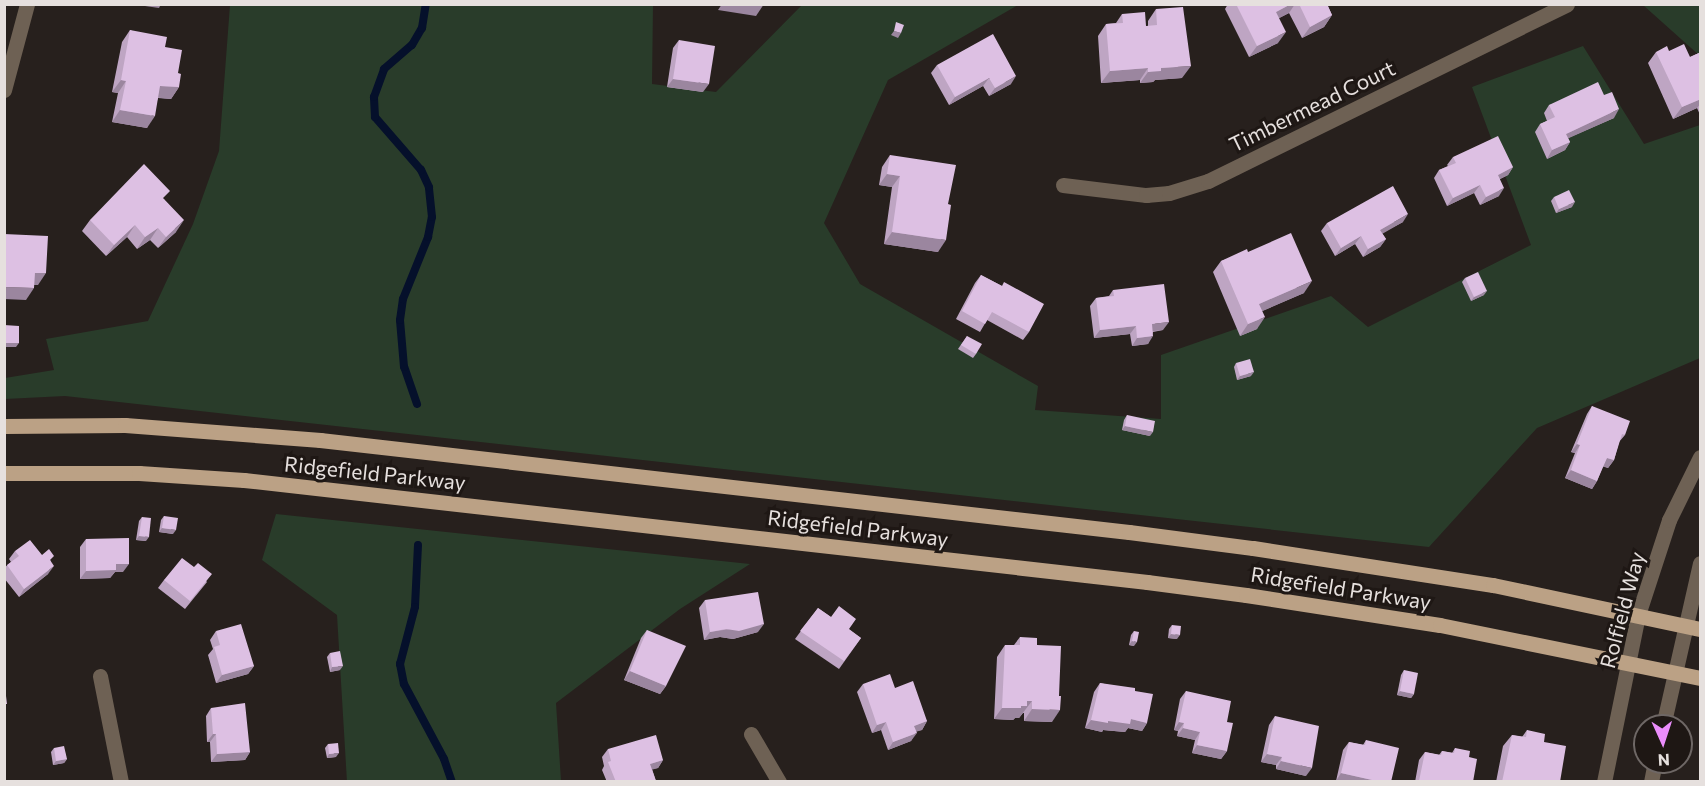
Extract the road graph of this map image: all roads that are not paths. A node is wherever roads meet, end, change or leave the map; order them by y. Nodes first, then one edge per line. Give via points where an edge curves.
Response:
1 (27, 4) edge
2 (1567, 4) edge
3 (1549, 8) edge
4 (4, 90) edge
5 (1063, 185) dead end
6 (4, 426) edge
7 (1701, 457) edge
8 (4, 473) edge
9 (1701, 563) edge
10 (1638, 615) junction
11 (1694, 627) edge
12 (1628, 662) junction
13 (1675, 672) junction
14 (100, 676) dead end
15 (1701, 678) edge
16 (1666, 714) edge
17 (751, 734) dead end
18 (121, 782) edge
19 (779, 782) edge
20 (1604, 782) edge

1 - 4 street
2 - 3 street, Timbermead Court
3 - 5 street, Timbermead Court via 1208,181 1146,195
6 - 10 main road, Ridgefield Parkway via 136,426 320,440 1129,532 1493,585
7 - 10 street, Rolfield Way via 1669,520
8 - 12 main road, Ridgefield Parkway via 139,473 244,480 1136,581 1376,614
9 - 11 street
10 - 11 main road, Ridgefield Parkway
10 - 12 street, Rolfield Way
11 - 13 street
12 - 13 main road, Ridgefield Parkway
12 - 20 street, Rolfield Way
13 - 15 main road, Ridgefield Parkway
13 - 16 street
14 - 18 street
17 - 19 street

